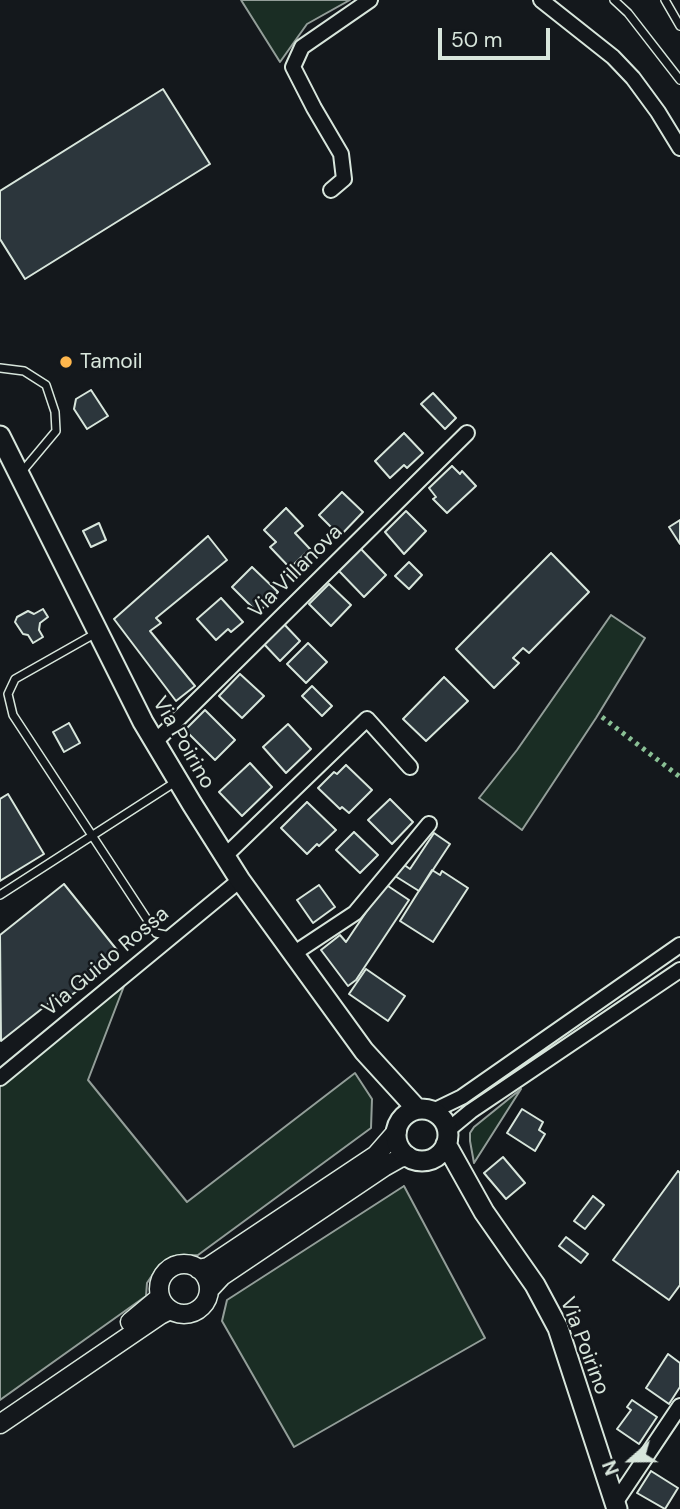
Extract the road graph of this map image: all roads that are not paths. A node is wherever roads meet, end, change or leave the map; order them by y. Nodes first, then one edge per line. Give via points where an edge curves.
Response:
1 (370, 0) edge
2 (541, 0) edge
3 (614, 0) edge
4 (665, 0) edge
5 (680, 26) edge
6 (680, 80) edge
7 (680, 148) edge
8 (331, 190) dead end
9 (0, 368) edge
10 (467, 433) dead end
11 (0, 436) edge
12 (19, 474) junction
13 (98, 632) junction
14 (155, 742) junction
15 (410, 767) dead end
16 (178, 780) junction
17 (429, 824) dead end
18 (93, 835) junction
19 (225, 856) junction
20 (240, 880) junction
21 (0, 895) edge
22 (170, 936) junction
23 (680, 946) edge
24 (293, 954) junction
25 (680, 970) edge
26 (363, 1051) junction
27 (0, 1079) edge
28 (425, 1110) junction
29 (398, 1128) junction
30 (447, 1137) junction
31 (408, 1156) junction
32 (428, 1160) junction
33 (484, 1212) junction
34 (198, 1269) junction
35 (209, 1290) junction
36 (165, 1304) junction
37 (680, 1406) edge
38 (0, 1411) edge
39 (0, 1424) edge
40 (616, 1506) edge

1 - 8 street via 302,47 293,67 341,154 344,179
2 - 7 street via 633,78
3 - 6 lane
4 - 5 lane
9 - 12 lane via 24,371 46,385 55,412 56,431
10 - 14 street, Via Villanova
11 - 12 main road, Via Poirino
12 - 13 main road, Via Poirino
13 - 14 main road, Via Poirino
13 - 18 lane via 15,679 8,694 13,715
14 - 16 main road, Via Poirino
15 - 19 street via 367,719
16 - 18 lane
16 - 19 main road, Via Poirino
17 - 24 street via 355,913
18 - 21 lane
18 - 22 lane via 156,933
19 - 20 main road, Via Poirino
20 - 22 street, Via Guido Rossa
20 - 24 main road, Via Poirino
22 - 27 street, Via Guido Rossa
23 - 28 street via 462,1097
24 - 26 main road, Via Poirino
25 - 30 street via 471,1111
26 - 28 main road, Via Poirino
26 - 29 main road, Via Poirino via 389,1098
28 - 29 main road via 403,1117
28 - 30 main road via 440,1116
29 - 31 main road via 399,1146
29 - 34 street via 376,1155
30 - 32 main road via 436,1157
30 - 33 main road, Via Poirino
31 - 32 main road
31 - 35 street via 384,1167 222,1276
32 - 33 main road, Via Poirino
33 - 40 main road, Via Poirino via 535,1285 558,1328
34 - 35 street
34 - 36 street via 183,1265 169,1269 160,1282
35 - 36 street via 198,1310 184,1314
36 - 38 street via 144,1312
36 - 39 street via 160,1315
37 - 40 street

